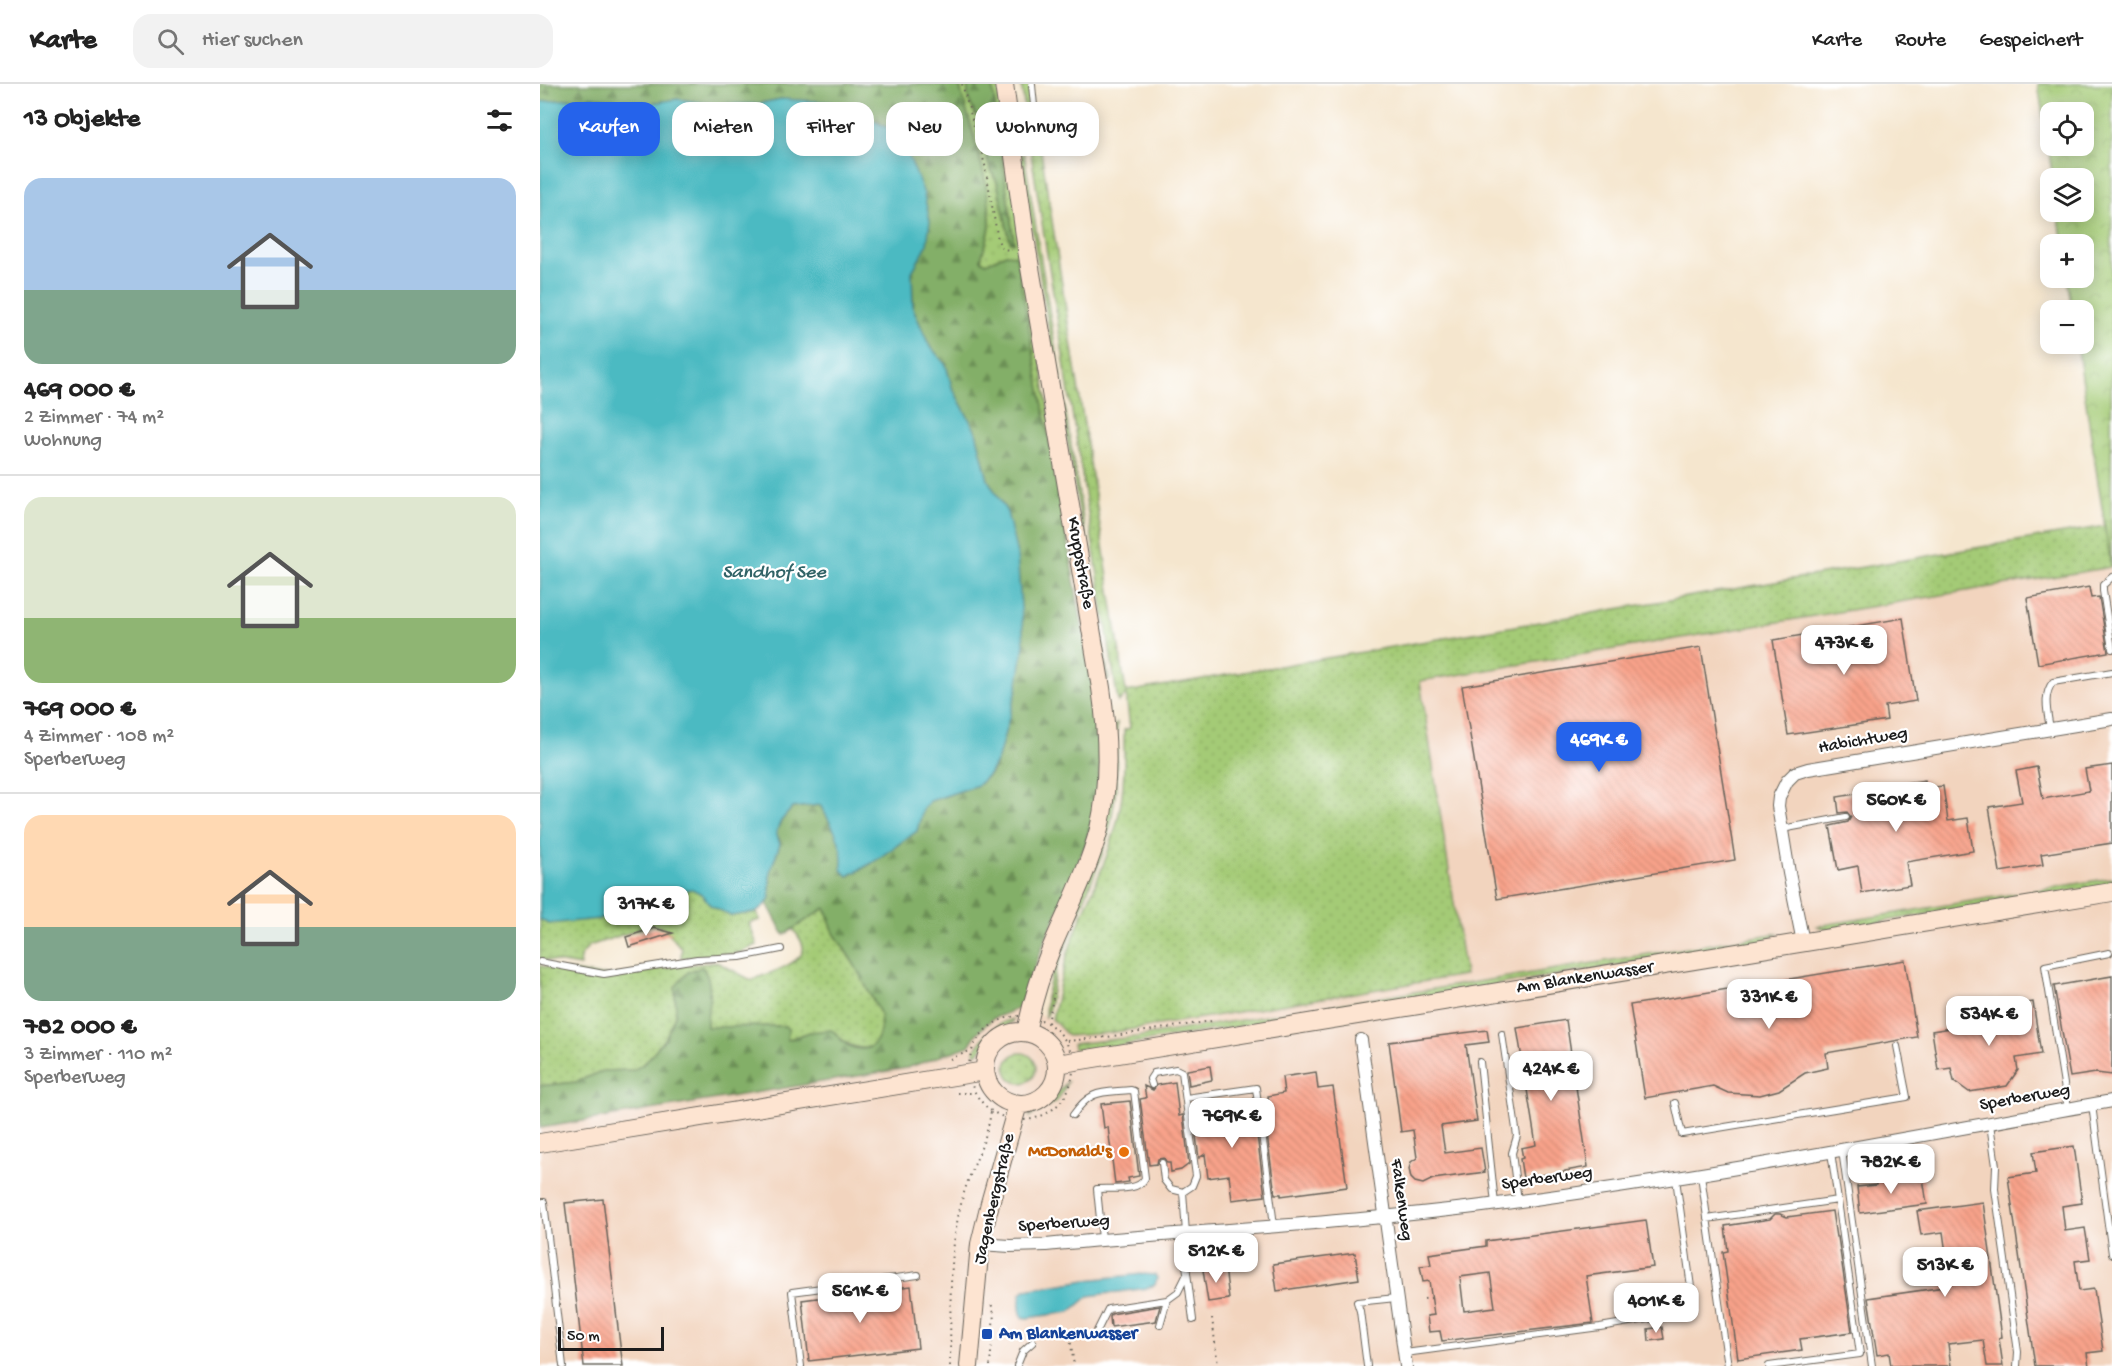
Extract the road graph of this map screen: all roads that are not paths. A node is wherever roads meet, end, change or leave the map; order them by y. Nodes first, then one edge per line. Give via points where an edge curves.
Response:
1 (1004, 84) edge
2 (1032, 84) edge
3 (1006, 102) edge
4 (1033, 102) edge
5 (1013, 156) edge
6 (2112, 577) edge
7 (2112, 650) edge
8 (2112, 672) edge
9 (2112, 719) edge
10 (2050, 729) junction
11 (1846, 817) dead end
12 (1781, 830) junction
13 (2112, 892) edge
14 (1803, 942) junction
15 (782, 949) dead end
16 (2109, 953) dead end
17 (540, 962) edge
18 (1028, 1024) junction
19 (1502, 1034) dead end
20 (1361, 1040) dead end
21 (1897, 1046) dead end
22 (1065, 1062) junction
23 (1480, 1062) dead end
24 (977, 1072) junction
25 (1152, 1085) dead end
26 (1186, 1098) junction
27 (2112, 1101) edge
28 (1675, 1103) dead end
29 (2092, 1105) junction
30 (2068, 1109) junction
31 (1016, 1112) junction
32 (1072, 1115) dead end
33 (1990, 1123) junction
34 (540, 1143) edge
35 (1836, 1151) junction
36 (1162, 1163) dead end
37 (1701, 1175) junction
38 (1676, 1179) junction
39 (1183, 1192) junction
40 (1838, 1200) junction
41 (1518, 1202) junction
42 (540, 1203) edge
43 (1495, 1204) junction
44 (1385, 1216) junction
45 (1707, 1218) junction
46 (1274, 1225) junction
47 (1184, 1233) junction
48 (1102, 1239) junction
49 (980, 1244) junction
50 (2112, 1254) edge
51 (1187, 1274) junction
52 (918, 1275) dead end
53 (1396, 1298) junction
54 (1167, 1300) junction
55 (1193, 1320) dead end
56 (1160, 1325) dead end
57 (1096, 1333) dead end
58 (1034, 1342) dead end
59 (1405, 1360) edge
60 (563, 1366) edge
61 (801, 1366) edge
62 (969, 1366) edge
63 (1017, 1366) edge
64 (1367, 1366) edge
65 (1728, 1366) edge
66 (1769, 1366) edge
67 (1872, 1366) edge
68 (2017, 1366) edge

1 - 3 street, Kruppstraße
2 - 4 lane
5 - 18 street, Kruppstraße via 1101,688 1107,745 1099,828 1045,967
6 - 7 lane via 2103,585
8 - 10 lane via 2053,682 2046,699
9 - 10 street, Habichtweg
10 - 12 street, Habichtweg via 1795,773 1779,797
11 - 12 lane
12 - 14 street, Habichtweg
13 - 14 street, Am Blankenwasser
14 - 22 street, Am Blankenwasser
15 - 17 lane via 604,974
16 - 30 lane via 2045,966
18 - 22 street
18 - 24 street via 996,1043
19 - 41 lane via 1517,1136 1512,1153
20 - 44 street, Falkenweg
21 - 28 lane via 1907,1097 1682,1134
22 - 31 street via 1047,1094
23 - 43 lane
24 - 31 street
24 - 34 street
25 - 26 lane via 1154,1072 1179,1070
26 - 39 lane via 1196,1176 1192,1186
26 - 46 lane via 1256,1088
27 - 29 street, Sperberweg
29 - 30 street, Sperberweg
29 - 50 lane
30 - 33 street, Sperberweg
31 - 49 street, Jagenbergstraße
32 - 48 lane via 1091,1095 1134,1091 1145,1178 1137,1186 1098,1190
33 - 35 street, Sperberweg
33 - 68 lane
35 - 37 street, Sperberweg
35 - 40 lane
35 - 67 lane
36 - 39 lane via 1167,1185
37 - 38 street, Sperberweg
37 - 45 lane
38 - 41 street, Sperberweg
38 - 59 lane via 1691,1287 1689,1300 1680,1311
39 - 47 lane
40 - 45 lane
40 - 66 lane via 1860,1354
41 - 43 street, Sperberweg
42 - 60 lane via 544,1202
43 - 44 street, Sperberweg
44 - 46 street, Sperberweg
44 - 53 street, Falkenweg
45 - 65 lane
46 - 47 street, Sperberweg
47 - 48 street, Sperberweg
47 - 51 lane
48 - 49 street, Sperberweg via 1022,1246
49 - 62 street, Jagenbergstraße
51 - 54 lane via 1178,1292
51 - 55 lane
52 - 61 lane via 792,1292
53 - 59 street, Falkenweg
53 - 64 lane via 1357,1302
54 - 56 lane
54 - 57 lane via 1108,1308
58 - 63 lane via 1023,1351

